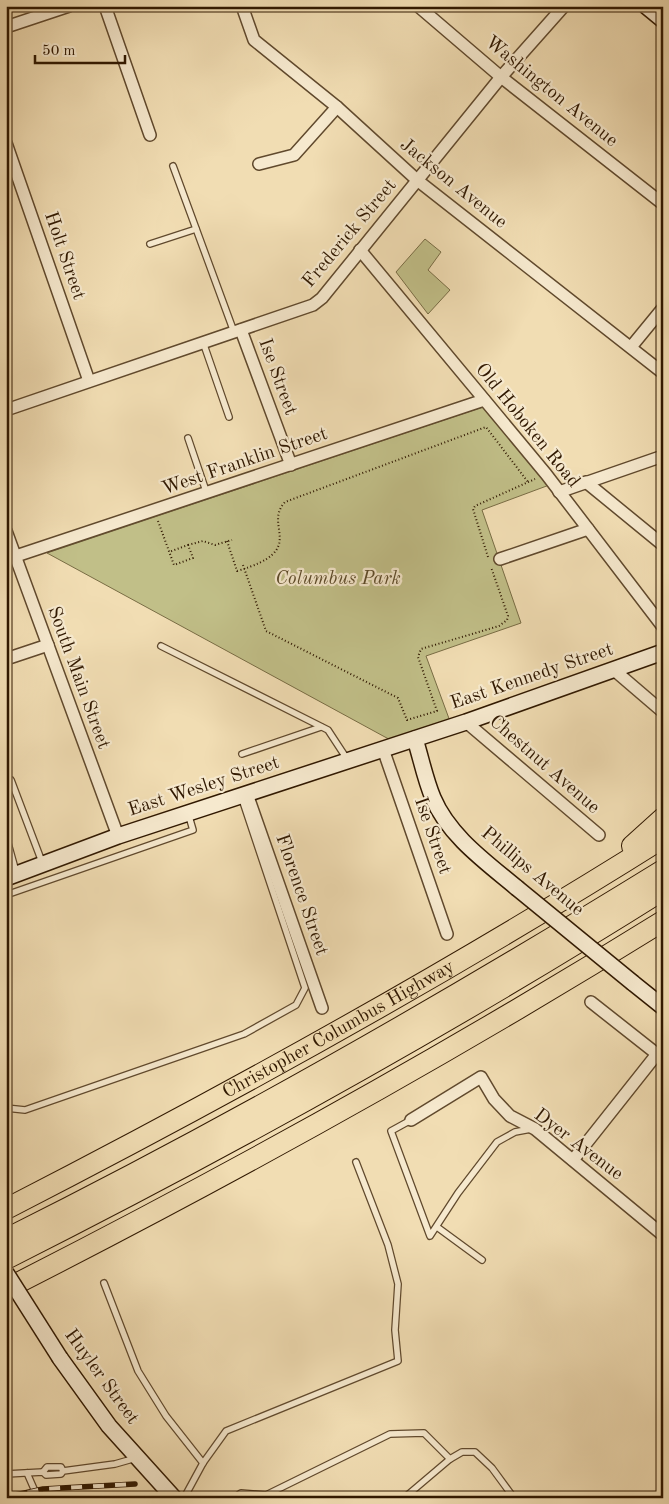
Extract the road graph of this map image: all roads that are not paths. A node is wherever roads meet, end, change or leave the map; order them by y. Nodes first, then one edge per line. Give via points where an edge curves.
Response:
1 (69, 6) edge
2 (105, 6) edge
3 (242, 6) edge
4 (418, 6) edge
5 (564, 6) edge
6 (646, 6) edge
7 (663, 20) edge
8 (6, 27) edge
9 (502, 77) junction
10 (337, 107) junction
11 (150, 135) dead end
12 (6, 143) edge
13 (259, 164) dead end
14 (173, 166) dead end
15 (417, 180) junction
16 (663, 204) edge
17 (196, 229) junction
18 (150, 244) dead end
19 (360, 250) junction
20 (663, 308) edge
21 (237, 331) junction
22 (203, 342) junction
23 (631, 347) junction
24 (663, 373) edge
25 (89, 381) junction
26 (484, 400) junction
27 (6, 410) edge
28 (229, 416) dead end
29 (188, 438) dead end
30 (663, 456) edge
31 (291, 465) junction
32 (586, 482) junction
33 (560, 492) junction
34 (207, 494) junction
35 (588, 529) junction
36 (6, 531) edge
37 (663, 545) edge
38 (16, 556) junction
39 (500, 559) dead end
40 (663, 627) edge
41 (48, 645) junction
42 (160, 646) dead end
43 (663, 652) edge
44 (6, 659) edge
45 (614, 670) junction
46 (663, 712) edge
47 (466, 722) junction
48 (321, 727) junction
49 (415, 738) junction
50 (383, 749) junction
51 (242, 754) dead end
52 (348, 760) junction
53 (6, 782) edge
54 (244, 795) junction
55 (188, 813) junction
56 (663, 818) edge
57 (599, 835) dead end
58 (6, 836) edge
59 (118, 836) junction
60 (663, 838) edge
61 (43, 864) junction
62 (663, 870) edge
63 (11, 876) edge
64 (594, 881) junction
65 (663, 890) edge
66 (6, 895) edge
67 (663, 921) edge
68 (447, 934) dead end
69 (591, 1002) dead end
70 (663, 1007) edge
71 (322, 1008) dead end
72 (660, 1057) edge
73 (6, 1108) edge
74 (411, 1120) joint
75 (535, 1129) junction
76 (574, 1160) junction
77 (356, 1162) dead end
78 (6, 1209) edge
79 (437, 1227) junction
80 (663, 1235) edge
81 (6, 1239) edge
82 (6, 1260) edge
83 (482, 1260) dead end
84 (6, 1273) edge
85 (104, 1283) dead end
86 (6, 1289) edge
87 (138, 1458) junction
88 (450, 1459) junction
89 (203, 1463) junction
90 (27, 1473) junction
91 (6, 1474) edge
92 (38, 1498) edge
93 (173, 1498) edge
94 (184, 1498) edge
95 (234, 1498) edge
96 (404, 1498) edge
97 (514, 1498) edge

1 - 8 street
2 - 11 street
3 - 10 street, Jackson Avenue via 254,40
4 - 9 street, Washington Avenue
5 - 9 street, Frederick Street
6 - 7 street
9 - 15 street, Frederick Street
9 - 16 street, Washington Avenue
10 - 13 street via 294,155
10 - 15 street, Jackson Avenue
12 - 25 street, Holt Street
14 - 17 lane
15 - 19 street, Frederick Street
15 - 23 street, Jackson Avenue
17 - 18 lane
17 - 21 lane
19 - 21 street, Frederick Street via 313,305
19 - 26 street, Old Hoboken Road
20 - 23 street
21 - 22 street, Frederick Street
21 - 31 street, Ise Street
22 - 25 street, Frederick Street
22 - 28 lane
23 - 24 street, Jackson Avenue
25 - 27 street, Frederick Street
26 - 31 street, West Franklin Street
26 - 33 street, Old Hoboken Road
29 - 34 lane
30 - 32 street
31 - 34 street, West Franklin Street
32 - 33 street
32 - 37 street
33 - 35 street, Old Hoboken Road
34 - 38 street, West Franklin Street
35 - 39 street
35 - 40 street, Old Hoboken Road
36 - 38 street, South Main Street
38 - 41 street, South Main Street
41 - 44 street
41 - 59 street, South Main Street
42 - 48 lane
43 - 45 street, East Kennedy Street
45 - 46 street
45 - 47 street, East Kennedy Street
47 - 49 street, East Kennedy Street
47 - 57 street, Chestnut Avenue
48 - 51 lane
48 - 52 lane via 328,730
49 - 50 street, East Wesley Street
49 - 70 street, Phillips Avenue, bridge via 433,798 444,818 480,857
50 - 52 street, East Wesley Street
50 - 68 street, Ise Street
52 - 54 street, East Wesley Street
53 - 61 lane via 11,780
54 - 55 street, East Wesley Street
54 - 71 street, Florence Street
54 - 73 lane via 305,988 296,1005 234,1038 25,1110
55 - 59 street, East Wesley Street
55 - 66 lane via 193,830
56 - 64 highway
58 - 63 lane
59 - 61 street, East Wesley Street
60 - 64 highway, Christopher Columbus Highway
61 - 63 street, East Wesley Street
62 - 81 highway, Christopher Columbus Highway via 316,1075
64 - 78 highway, Christopher Columbus Highway via 236,1088
65 - 82 highway via 361,1070 236,1140
67 - 86 highway via 528,1004 334,1116
69 - 72 street
72 - 76 street
74 - 75 street, Dyer Avenue via 481,1076 502,1109 516,1121
74 - 79 lane via 391,1131 430,1236
75 - 76 street, Dyer Avenue
75 - 79 lane via 515,1132 497,1142
76 - 80 street, Dyer Avenue
77 - 89 lane via 388,1245 398,1284 395,1330 398,1361 226,1431
79 - 83 lane
84 - 87 street, Huyler Street, bridge via 60,1358 109,1426
85 - 89 lane via 138,1371 166,1416
87 - 90 lane via 115,1464 63,1471 61,1466
87 - 93 street, Huyler Street
88 - 95 lane via 424,1433 390,1434 266,1495 241,1493
88 - 96 lane
88 - 97 lane via 462,1452 475,1452 492,1468
89 - 94 lane
90 - 91 lane
90 - 92 lane

